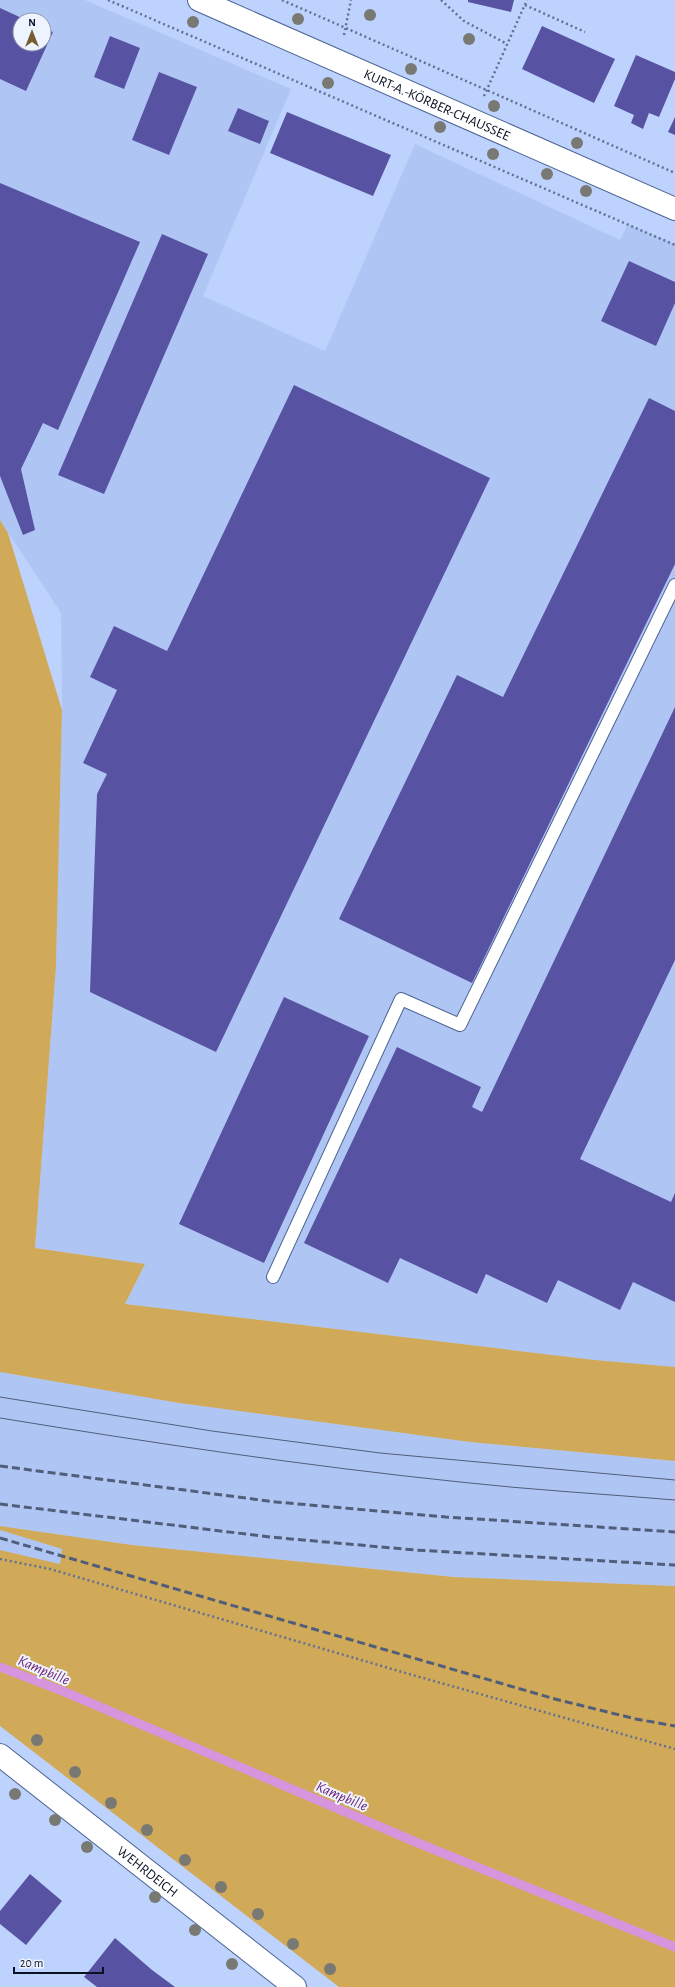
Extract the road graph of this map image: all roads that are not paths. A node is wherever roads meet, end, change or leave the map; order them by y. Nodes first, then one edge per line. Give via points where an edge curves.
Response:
1 (199, 0) edge
2 (675, 209) edge
3 (675, 585) edge
4 (273, 1277) dead end
5 (0, 1754) edge
6 (295, 1987) edge

1 - 2 main road, KURT-A.-KÖRBER-CHAUSSEE
3 - 4 lane via 460,1025 401,999
5 - 6 main road, WEHRDEICH

